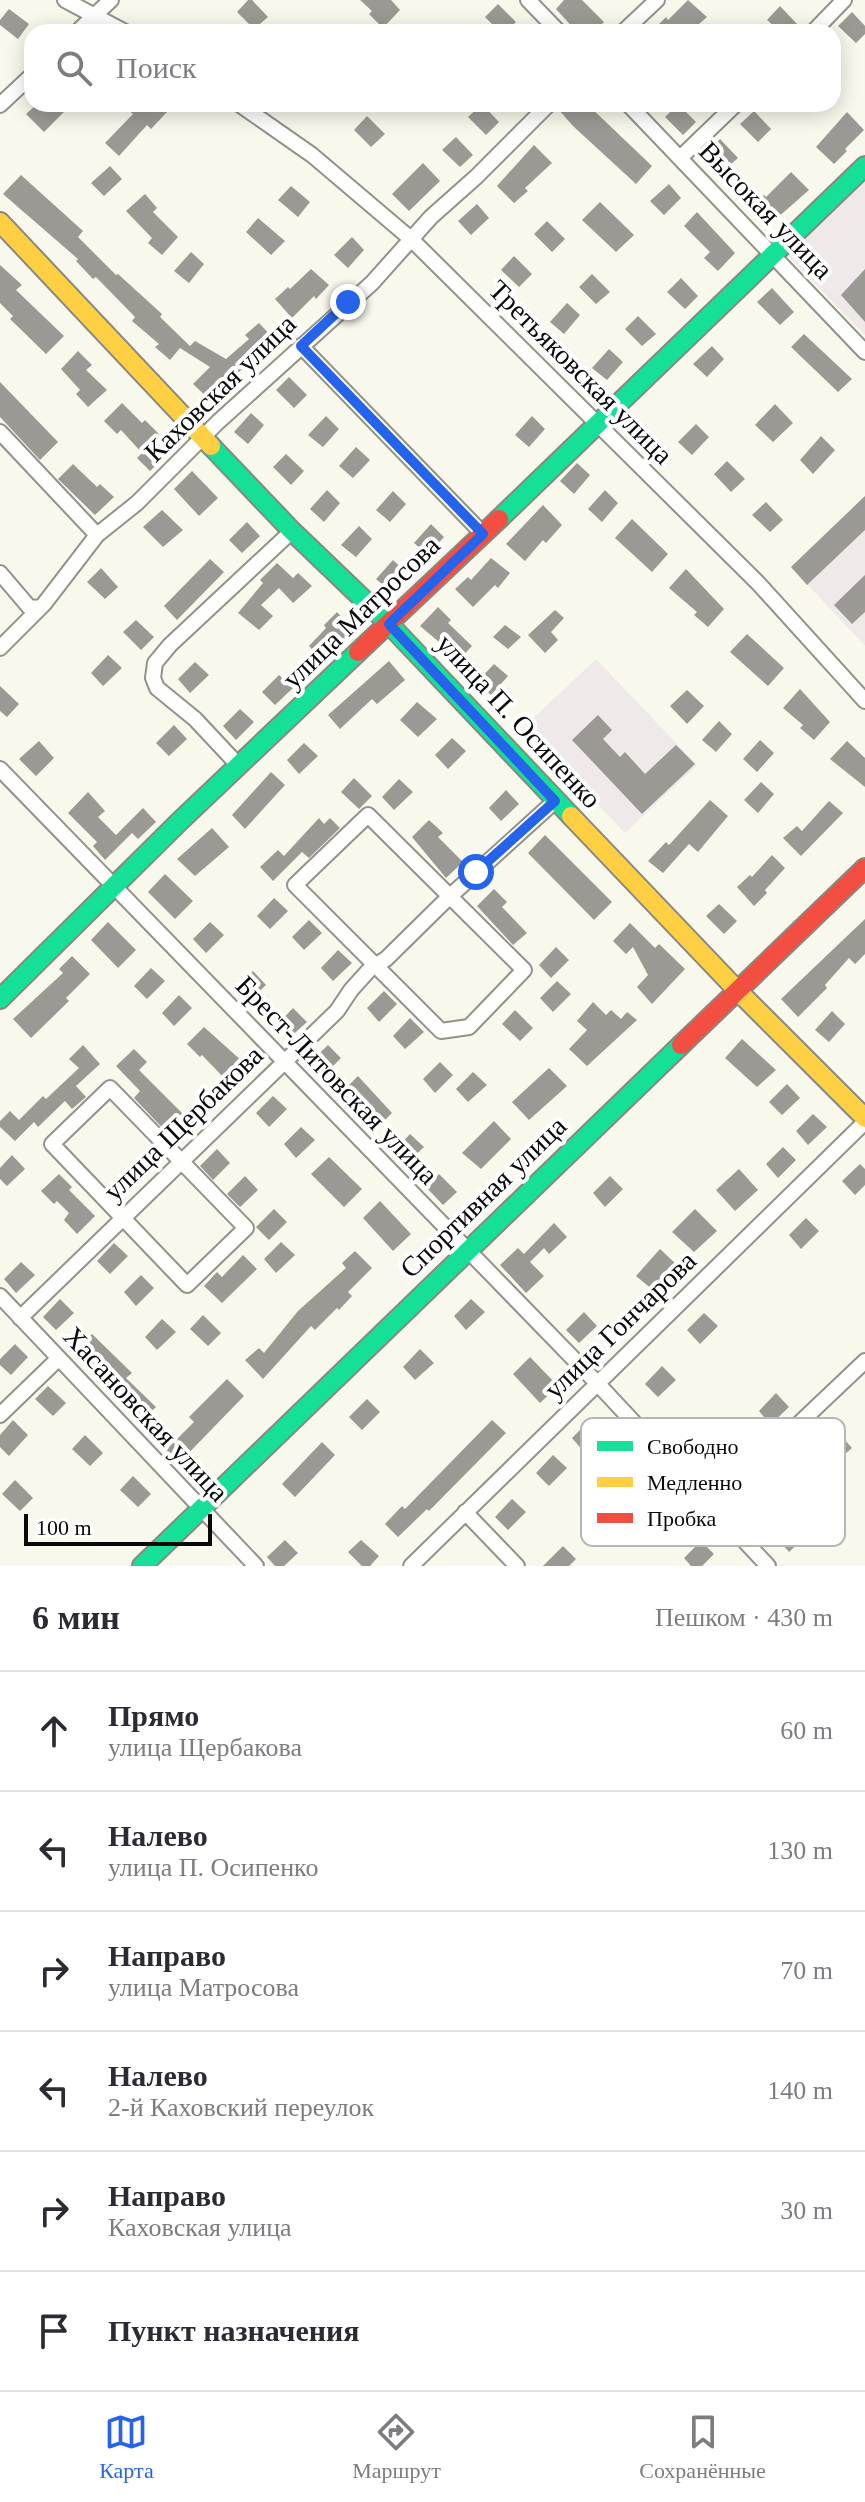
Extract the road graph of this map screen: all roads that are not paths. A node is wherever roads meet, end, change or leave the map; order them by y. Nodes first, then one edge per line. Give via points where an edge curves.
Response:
1 (65, 0) edge
2 (111, 0) edge
3 (528, 0) edge
4 (657, 0) edge
5 (844, 0) edge
6 (96, 15) junction
7 (86, 24) edge
8 (111, 24) edge
9 (551, 24) edge
10 (632, 24) edge
11 (821, 24) edge
12 (24, 82) edge
13 (0, 105) edge
14 (250, 112) edge
15 (541, 112) edge
16 (636, 112) edge
17 (728, 112) edge
18 (680, 158) junction
19 (865, 166) edge
20 (0, 222) edge
21 (411, 239) junction
22 (773, 255) junction
23 (301, 346) junction
24 (865, 352) edge
25 (597, 426) junction
26 (0, 432) edge
27 (205, 436) junction
28 (292, 531) junction
29 (483, 534) junction
30 (97, 535) junction
31 (0, 573) edge
32 (39, 608) junction
33 (389, 624) junction
34 (0, 648) edge
35 (865, 701) edge
36 (239, 766) junction
37 (0, 769) edge
38 (555, 801) junction
39 (865, 868) edge
40 (114, 888) junction
41 (448, 898) junction
42 (376, 966) junction
43 (737, 990) junction
44 (0, 999) edge
45 (282, 1062) junction
46 (865, 1120) edge
47 (180, 1161) junction
48 (123, 1218) junction
49 (467, 1251) junction
50 (0, 1296) edge
51 (20, 1318) junction
52 (58, 1359) junction
53 (865, 1361) edge
54 (597, 1383) junction
55 (0, 1415) edge
56 (629, 1418) edge
57 (805, 1418) edge
58 (200, 1510) junction
59 (465, 1512) junction
60 (749, 1546) edge
61 (142, 1566) edge
62 (256, 1566) edge
63 (411, 1566) edge
64 (517, 1566) edge
65 (768, 1566) edge

1 - 6 street
2 - 6 street
3 - 9 street
4 - 10 street
5 - 11 street
6 - 7 street
6 - 8 street
12 - 13 street
14 - 21 street, Третьяковская улица via 312,155
15 - 21 street, Каховская улица
16 - 18 street, Высокая улица
17 - 18 street
18 - 22 street, Высокая улица
19 - 22 street, улица Матросова
20 - 27 street, улица П. Осипенко
21 - 23 street, Каховская улица via 372,283
21 - 25 street, Третьяковская улица
22 - 24 street, Высокая улица
22 - 25 street, улица Матросова
23 - 27 street, Каховская улица
23 - 29 street
25 - 29 street, улица Матросова
25 - 35 street, Третьяковская улица via 758,583
26 - 30 street
27 - 28 street, улица П. Осипенко
27 - 30 street, Каховская улица
28 - 33 street, улица П. Осипенко
28 - 36 street via 170,645 153,670 157,688
29 - 33 street, улица Матросова
30 - 32 street, Каховская улица
31 - 32 street via 29,607
32 - 34 street, Каховская улица
33 - 36 street, улица Матросова
33 - 38 street, улица П. Осипенко
36 - 40 street, улица Матросова
37 - 40 street, Брест-Литовская улица
38 - 41 street, улица Щербакова
38 - 43 street, улица П. Осипенко
39 - 43 street, Спортивная улица
40 - 44 street, улица Матросова
40 - 45 street, Брест-Литовская улица
41 - 42 street, улица Щербакова
41 - 42 street via 524,970 469,1027 441,1031
41 - 42 street via 368,815 295,885
42 - 45 street, улица Щербакова
43 - 46 street, улица П. Осипенко
43 - 49 street, Спортивная улица
45 - 47 street, улица Щербакова
45 - 49 street, Брест-Литовская улица
46 - 54 street, улица Гончарова
47 - 48 street, улица Щербакова
47 - 48 street via 246,1228 187,1285
47 - 48 street via 110,1088 52,1144
48 - 51 street, улица Щербакова
49 - 54 street, Брест-Литовская улица
49 - 58 street, Спортивная улица
50 - 51 street, Хасановская улица
51 - 52 street, Хасановская улица
52 - 55 street
52 - 58 street, Хасановская улица
53 - 57 street
54 - 56 street, Брест-Литовская улица
54 - 59 street, улица Гончарова
58 - 61 street, Спортивная улица
58 - 62 street, Хасановская улица
59 - 63 street, улица Гончарова
59 - 64 street
60 - 65 street, Брест-Литовская улица

